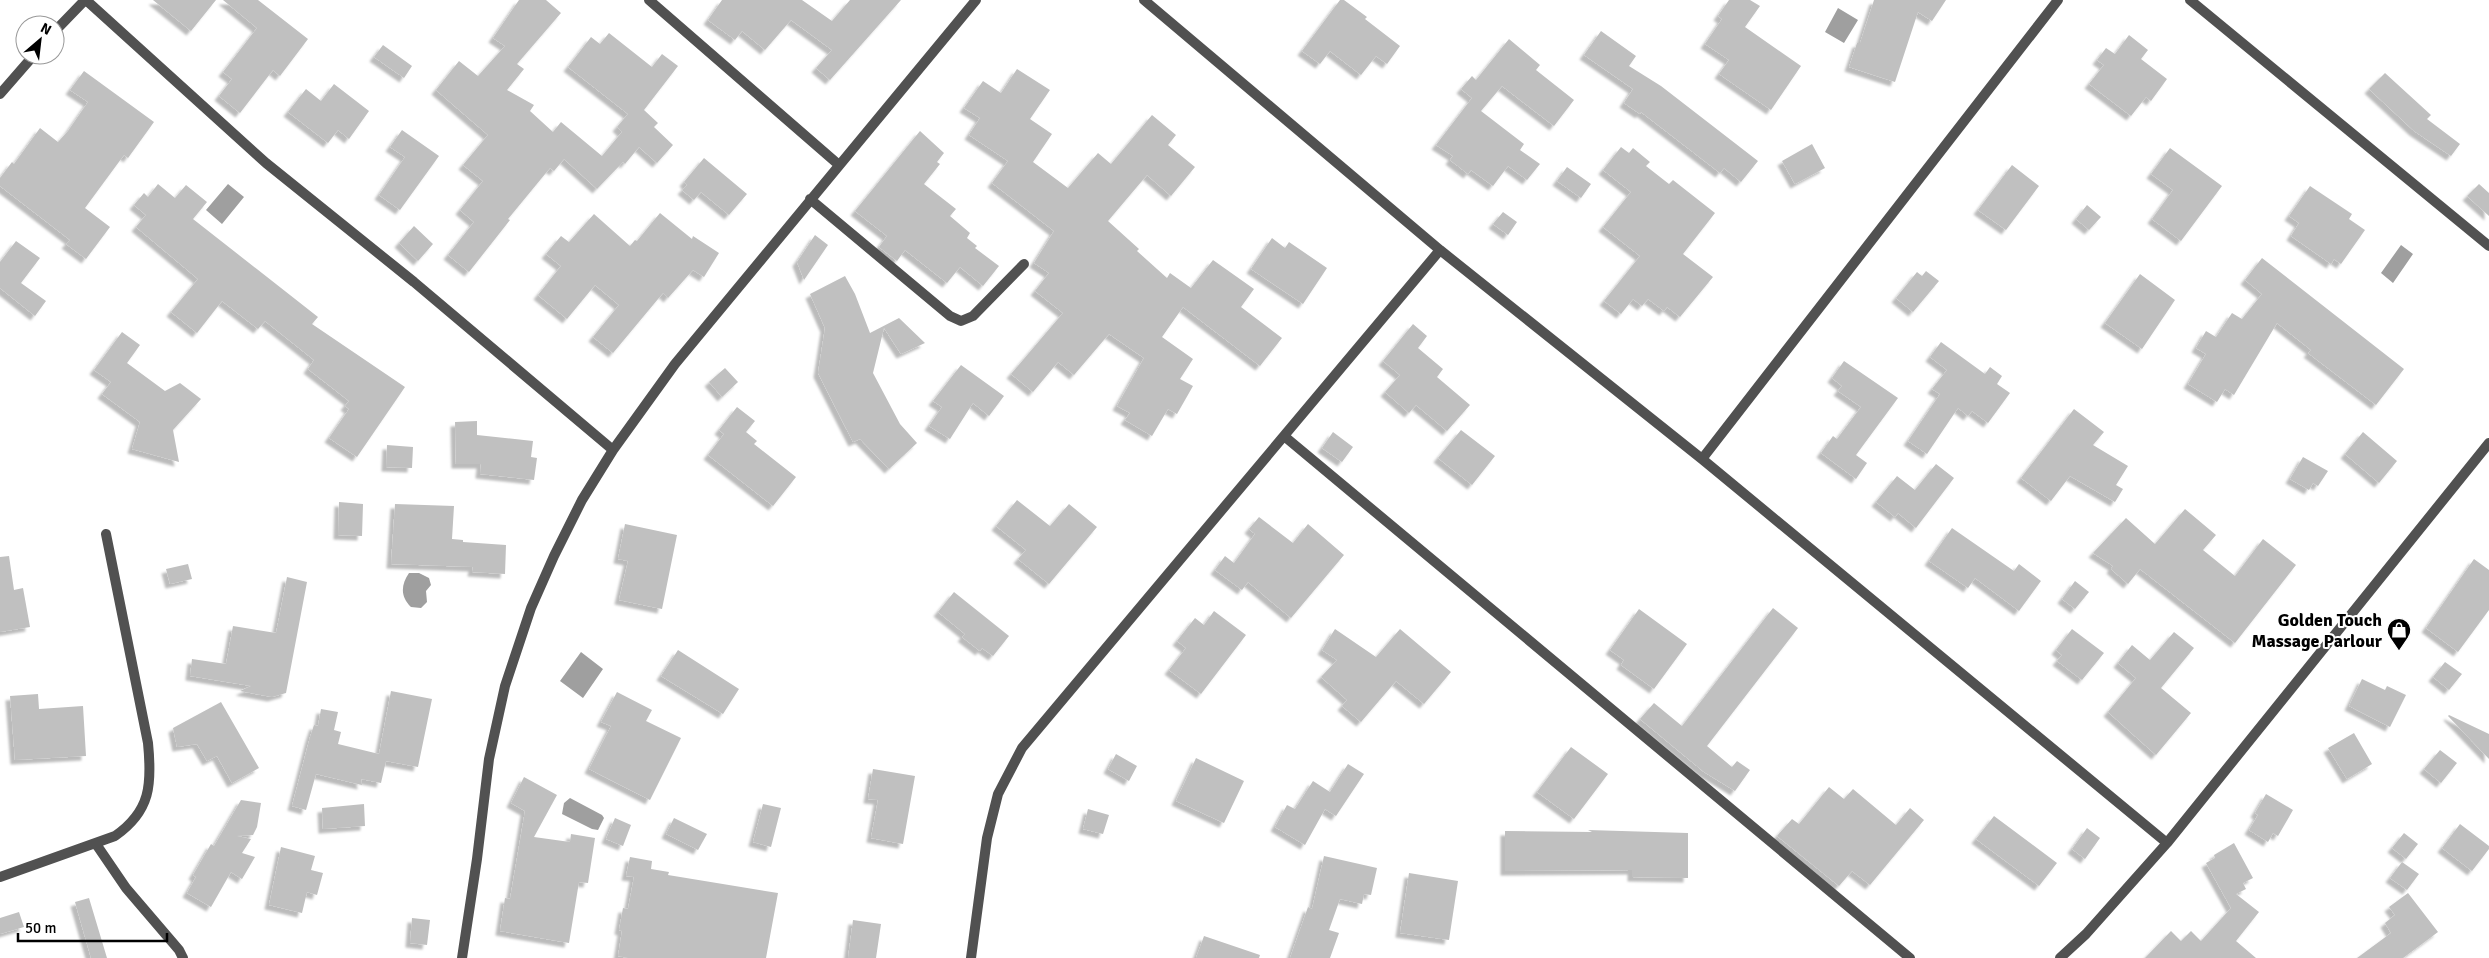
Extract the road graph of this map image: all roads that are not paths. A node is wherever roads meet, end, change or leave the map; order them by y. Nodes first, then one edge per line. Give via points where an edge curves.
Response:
1 (86, 0) edge
2 (649, 0) edge
3 (976, 0) edge
4 (1144, 0) edge
5 (2058, 0) edge
6 (2190, 0) edge
7 (65, 21) edge
8 (25, 65) edge
9 (0, 94) edge
10 (838, 164) junction
11 (810, 199) junction
12 (2489, 246) edge
13 (1440, 250) junction
14 (1024, 264) dead end
15 (1284, 436) junction
16 (2489, 444) edge
17 (612, 450) junction
18 (1702, 459) junction
19 (106, 534) dead end
20 (2167, 843) junction
21 (96, 844) junction
22 (0, 877) edge
23 (183, 958) edge
24 (462, 958) edge
25 (972, 958) edge
26 (1910, 958) edge
27 (2060, 958) edge

1 - 7 street
1 - 17 street via 266,163 414,282
2 - 10 street
3 - 10 street
4 - 13 street
5 - 18 street
6 - 12 street
8 - 9 street
10 - 11 street
11 - 14 street via 950,316 961,321 973,316
11 - 17 street via 675,364
13 - 15 street
13 - 18 street
15 - 25 street via 1022,748 998,794 987,838
15 - 26 street
16 - 20 street
17 - 24 street via 554,556 531,608 506,686 489,759 478,859
18 - 20 street
19 - 21 street via 144,716 151,774 148,795 130,825
20 - 27 street via 2086,934
21 - 22 street
21 - 23 street via 126,888

